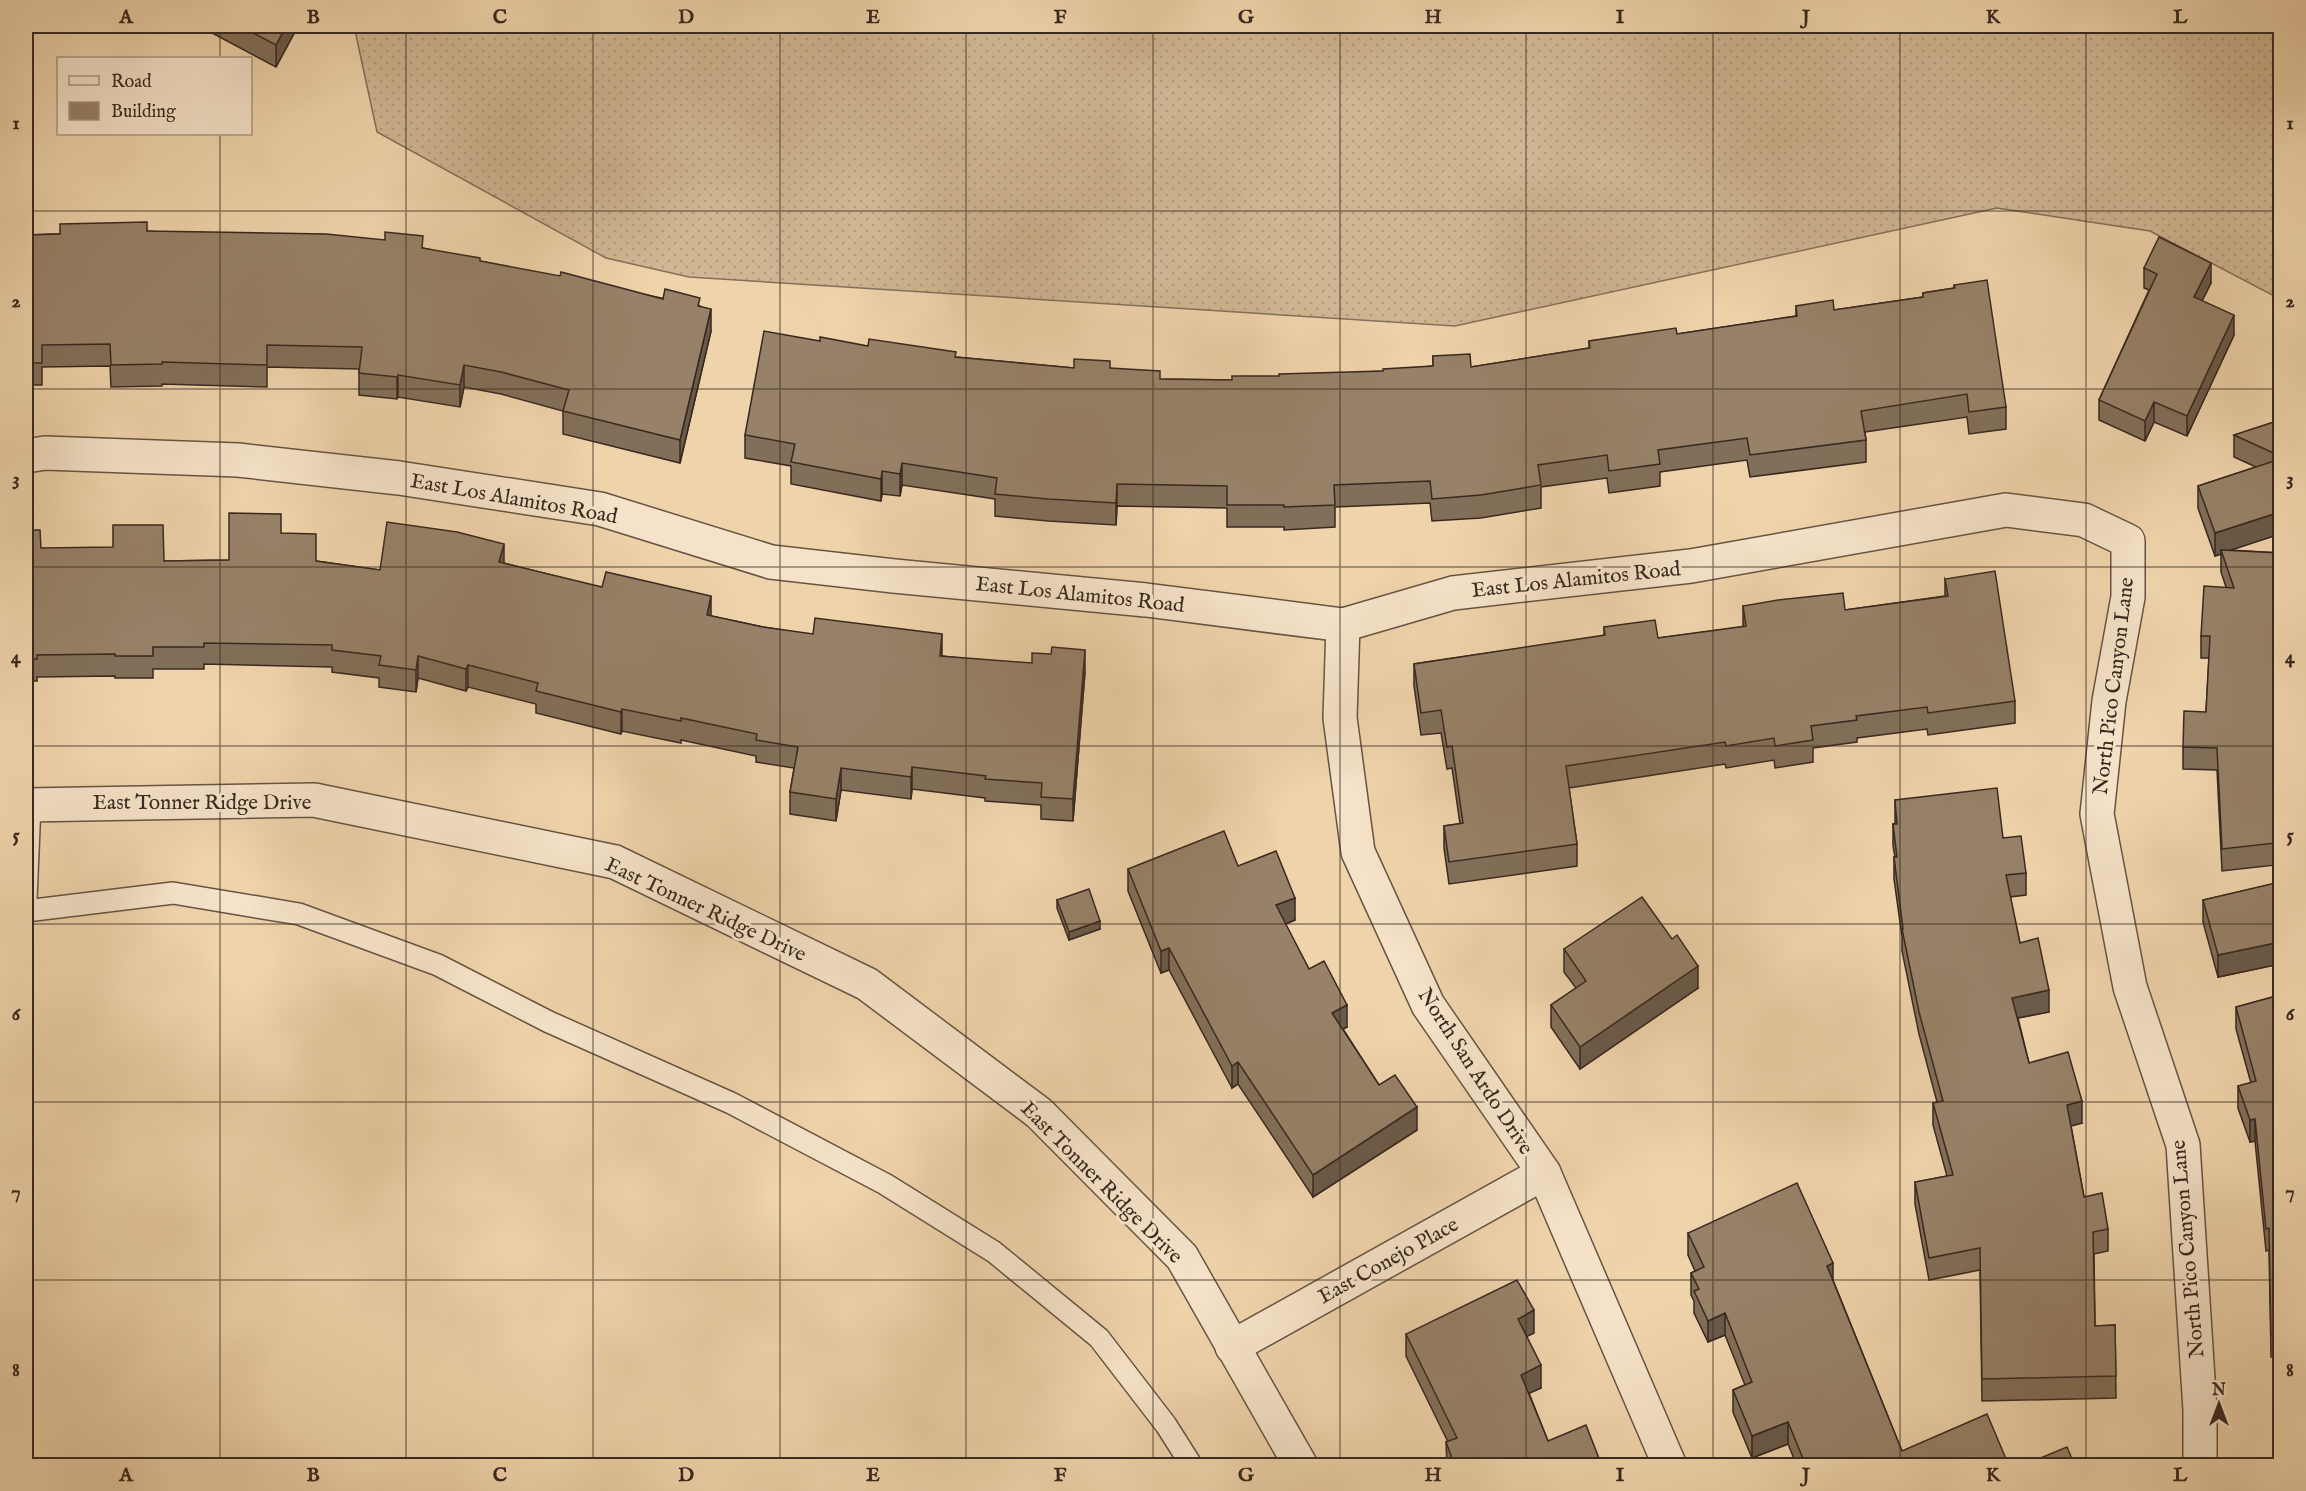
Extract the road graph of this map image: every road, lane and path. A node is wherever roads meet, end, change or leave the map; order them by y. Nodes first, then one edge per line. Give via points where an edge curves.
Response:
1 (26, 456) edge
2 (2128, 542) joint
3 (1343, 625) junction
4 (28, 805) edge
5 (26, 900) edge
6 (26, 911) edge
7 (1544, 1173) junction
8 (1232, 1347) junction
9 (1192, 1466) edge
10 (1301, 1466) edge
11 (1670, 1466) edge
12 (2200, 1466) edge

1 - 3 street, East Los Alamitos Road via 45,453 238,460 399,478 600,509 771,562 1146,600
2 - 3 street, East Los Alamitos Road via 2084,520 2006,510 1691,566 1453,593
2 - 12 street, North Pico Canyon Lane via 2128,597 2109,701 2097,814 2130,987 2182,1145 2200,1410
3 - 7 street, North San Ardo Drive via 1340,718 1358,852 1428,1005
4 - 5 lane
4 - 8 street, East Tonner Ridge Drive via 314,800 615,862 867,984 1039,1113 1182,1257
6 - 9 lane via 173,893 299,915 438,965 549,1022 731,1103 885,1184 994,1252 1099,1338 1166,1425
7 - 8 street, East Conejo Place
7 - 11 street, North San Ardo Drive
8 - 10 street, East Tonner Ridge Drive

